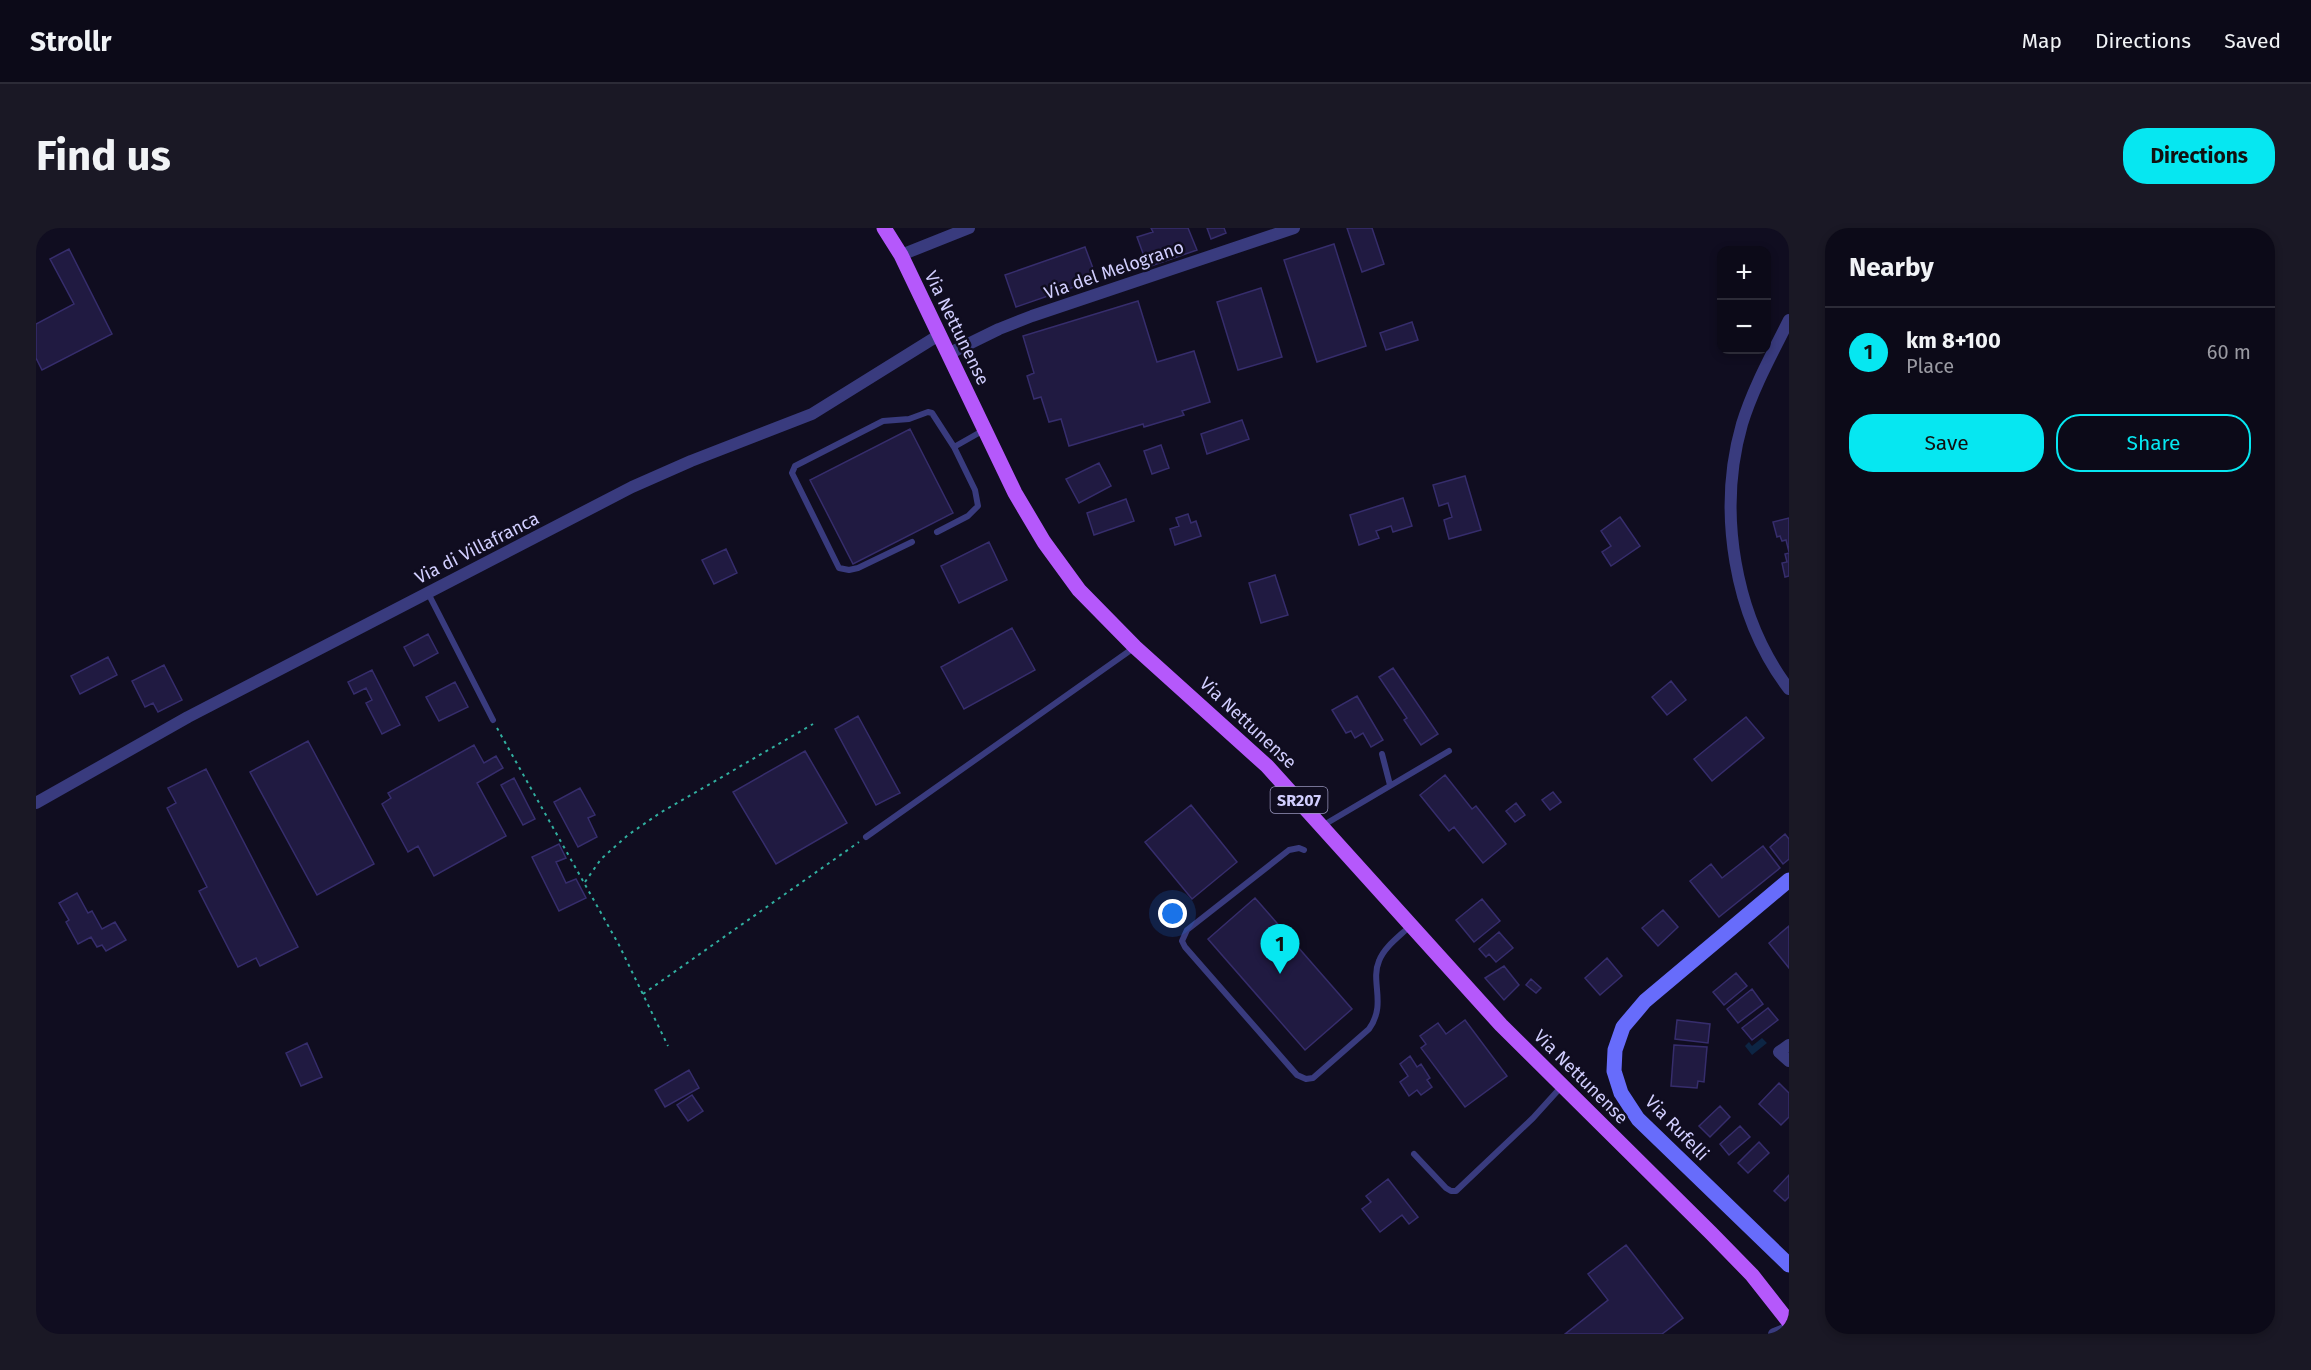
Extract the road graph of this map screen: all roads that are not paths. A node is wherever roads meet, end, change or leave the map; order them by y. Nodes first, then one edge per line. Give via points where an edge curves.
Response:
1 (884, 228) edge
2 (969, 228) edge
3 (1294, 228) edge
4 (901, 255) junction
5 (1789, 320) edge
6 (939, 334) junction
7 (948, 354) junction
8 (985, 430) junction
9 (954, 447) junction
10 (937, 532) dead end
11 (912, 542) dead end
12 (428, 593) junction
13 (1136, 647) junction
14 (1789, 689) edge
15 (493, 720) road end
16 (1449, 751) dead end
17 (1382, 754) dead end
18 (1390, 785) junction
19 (36, 803) edge
20 (1322, 826) junction
21 (866, 837) road end
22 (1304, 850) dead end
23 (1789, 880) edge
24 (1411, 925) junction
25 (1789, 1045) edge
26 (1789, 1061) edge
27 (1562, 1086) junction
28 (1414, 1154) dead end
29 (1789, 1265) edge
30 (1789, 1322) edge
31 (1789, 1328) edge
32 (1774, 1334) edge

1 - 4 main road, Via Nettunense / SR207
2 - 4 street
3 - 7 street, Via del Melograno via 1032,316
4 - 6 main road, Via Nettunense / SR207
5 - 14 street via 1742,424 1731,513 1735,555 1749,612 1765,653
6 - 7 main road, Via Nettunense / SR207
6 - 12 street, Via di Villafranca via 812,414 648,479
7 - 8 main road, Via Nettunense / SR207
8 - 9 lane
8 - 13 main road, Via Nettunense / SR207 via 1015,493 1055,559 1092,604
9 - 10 lane via 975,490 978,506 973,513
9 - 11 lane via 935,415 928,412 909,419 883,421 798,463 793,470 839,568 858,568
12 - 15 lane
12 - 19 street, Via di Villafranca via 196,713
13 - 20 main road, Via Nettunense / SR207 via 1257,755
13 - 21 lane
16 - 18 lane
17 - 18 lane
18 - 20 lane
20 - 24 main road, Via Nettunense / SR207
22 - 24 lane via 1289,850 1187,930 1182,941 1297,1075 1312,1078 1369,1029 1378,1006 1379,960
23 - 29 street, Via Rufelli via 1641,1005 1620,1032 1613,1066 1621,1093 1638,1119
24 - 27 main road, Via Nettunense / SR207
25 - 26 street via 1779,1052
27 - 28 lane via 1456,1191 1446,1188
27 - 30 main road, Via Nettunense / SR207 via 1752,1275
31 - 32 street

